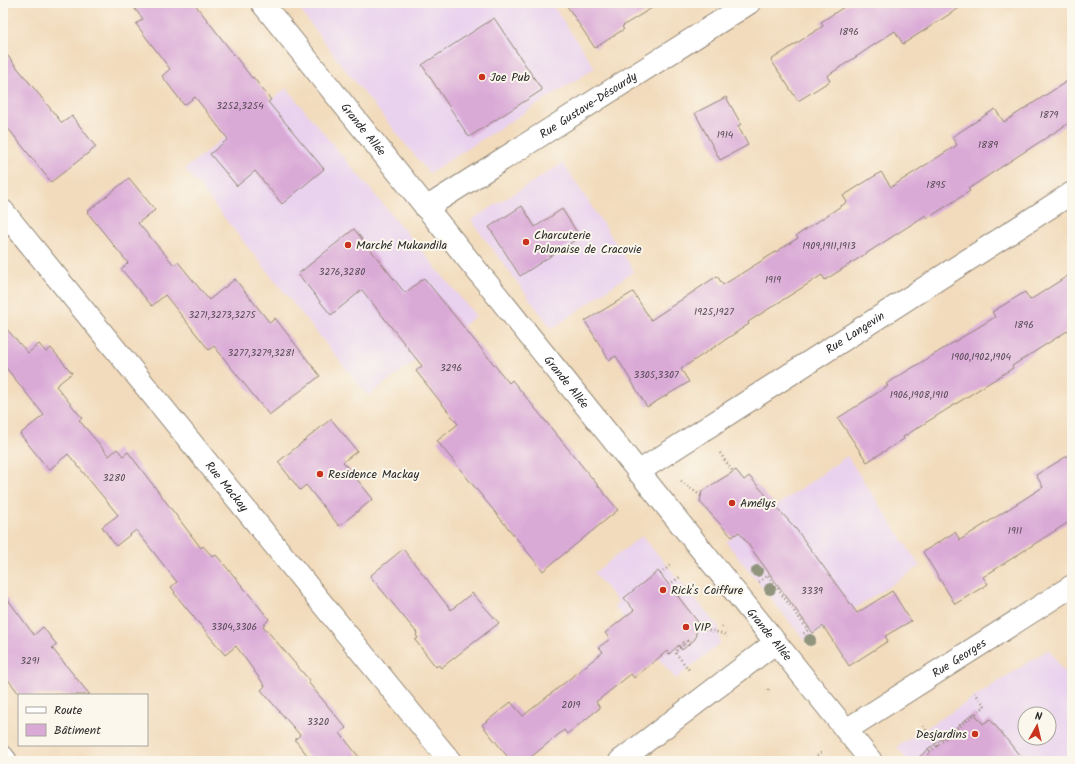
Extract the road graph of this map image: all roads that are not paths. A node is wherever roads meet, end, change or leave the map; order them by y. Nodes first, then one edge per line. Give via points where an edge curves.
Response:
1 (262, 3) edge
2 (749, 3) edge
3 (1072, 193) edge
4 (426, 208) junction
5 (3, 211) edge
6 (638, 472) junction
7 (1072, 586) edge
8 (775, 642) junction
9 (846, 730) junction
10 (3, 757) edge
11 (6, 761) edge
12 (450, 761) edge
13 (620, 761) edge
14 (871, 761) edge

1 - 4 street, Grande Allée
2 - 4 street, Rue Gustave-Désourdy
3 - 6 street, Rue Langevin
4 - 6 street, Grande Allée
5 - 12 street, Rue Mackay
6 - 8 street, Grande Allée
7 - 9 street, Rue Georges
8 - 9 street, Grande Allée
8 - 13 street
9 - 14 street, Grande Allée
10 - 11 street

